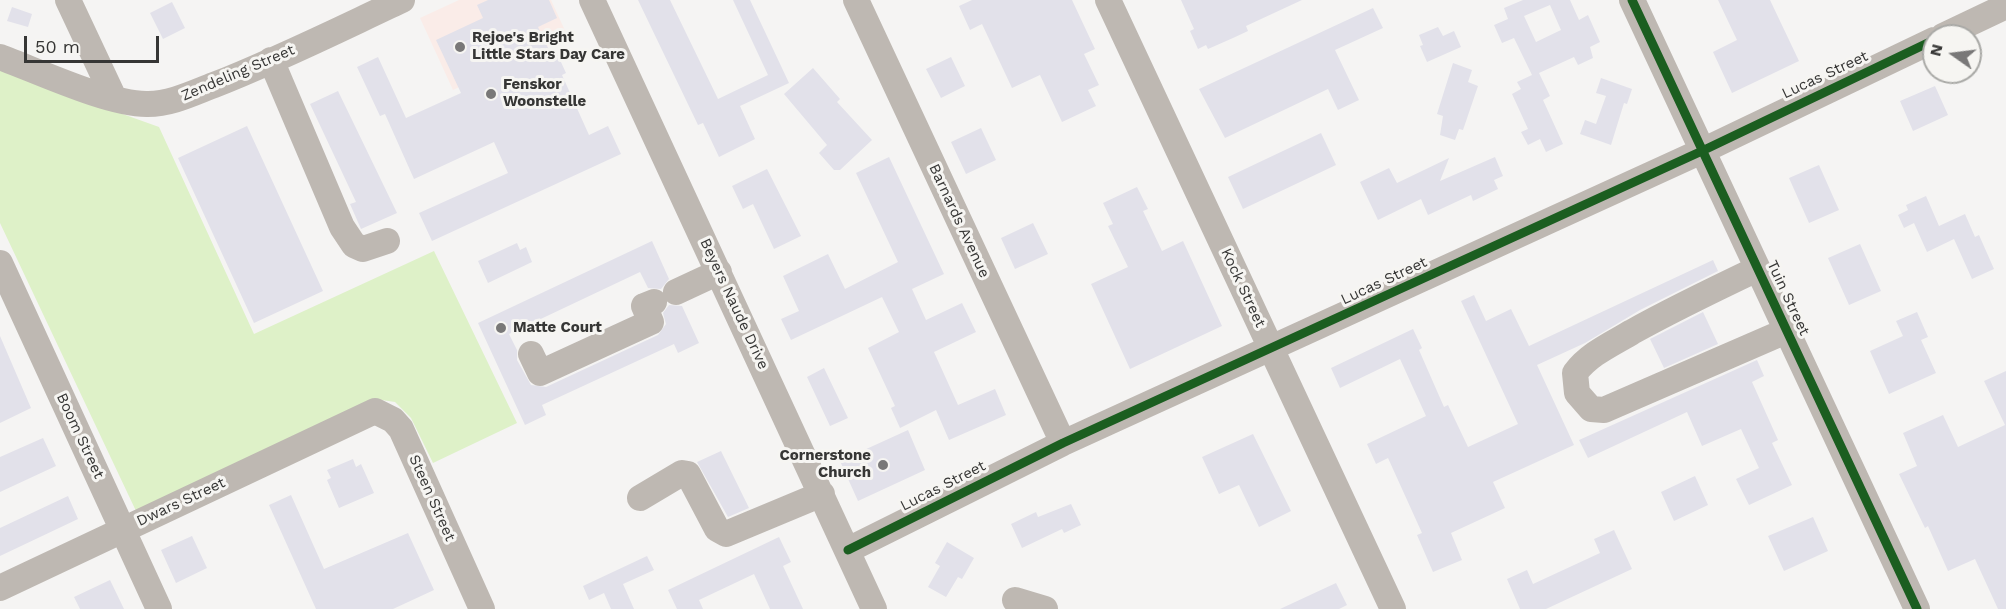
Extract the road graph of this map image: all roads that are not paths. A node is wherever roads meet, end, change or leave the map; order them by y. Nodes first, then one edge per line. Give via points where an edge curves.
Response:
1 (68, 0) edge
2 (402, 0) edge
3 (592, 0) edge
4 (856, 0) edge
5 (1108, 0) edge
6 (1632, 0) edge
7 (2006, 6) edge
8 (1968, 24) edge
9 (1922, 46) edge
10 (0, 57) edge
11 (271, 60) junction
12 (114, 98) junction
13 (1702, 151) junction
14 (387, 241) dead end
15 (0, 263) edge
16 (1757, 268) junction
17 (719, 272) junction
18 (1786, 331) junction
19 (1272, 349) junction
20 (531, 354) dead end
21 (362, 417) joint
22 (1063, 443) junction
23 (822, 494) junction
24 (640, 498) dead end
25 (123, 530) junction
26 (848, 550) junction
27 (0, 588) edge
28 (1015, 600) dead end
29 (159, 609) edge
30 (482, 609) edge
31 (874, 609) edge
32 (1045, 609) edge
33 (1393, 609) edge
34 (1917, 609) edge

1 - 12 street
2 - 11 street, Zendeling Street
3 - 17 street, Beyers Naude Drive
4 - 22 street, Barnards Avenue
5 - 19 street, Kock Street
6 - 13 street, Tuin Street
7 - 8 street
9 - 13 street, Lucas Street
10 - 12 street, Zendeling Street
11 - 12 street, Zendeling Street via 178,99 148,104
11 - 14 street via 342,227 354,245 363,249
13 - 16 street, Tuin Street
13 - 19 street, Lucas Street
15 - 25 street, Boom Street
16 - 18 street, Tuin Street
16 - 18 street via 1599,351 1575,373 1577,393 1591,409 1604,410
17 - 20 street via 644,306 651,322 540,373
17 - 23 street, Beyers Naude Drive
18 - 34 street, Tuin Street
19 - 22 street, Lucas Street
19 - 33 street, Kock Street
21 - 25 street, Dwars Street
21 - 30 street, Steen Street via 375,411 385,413 401,429
22 - 26 street, Lucas Street
23 - 24 street via 726,534 717,529 688,474 682,473
23 - 26 street, Beyers Naude Drive
25 - 27 street, Dwars Street
25 - 29 street, Boom Street
26 - 31 street, Beyers Naude Drive
28 - 32 street

